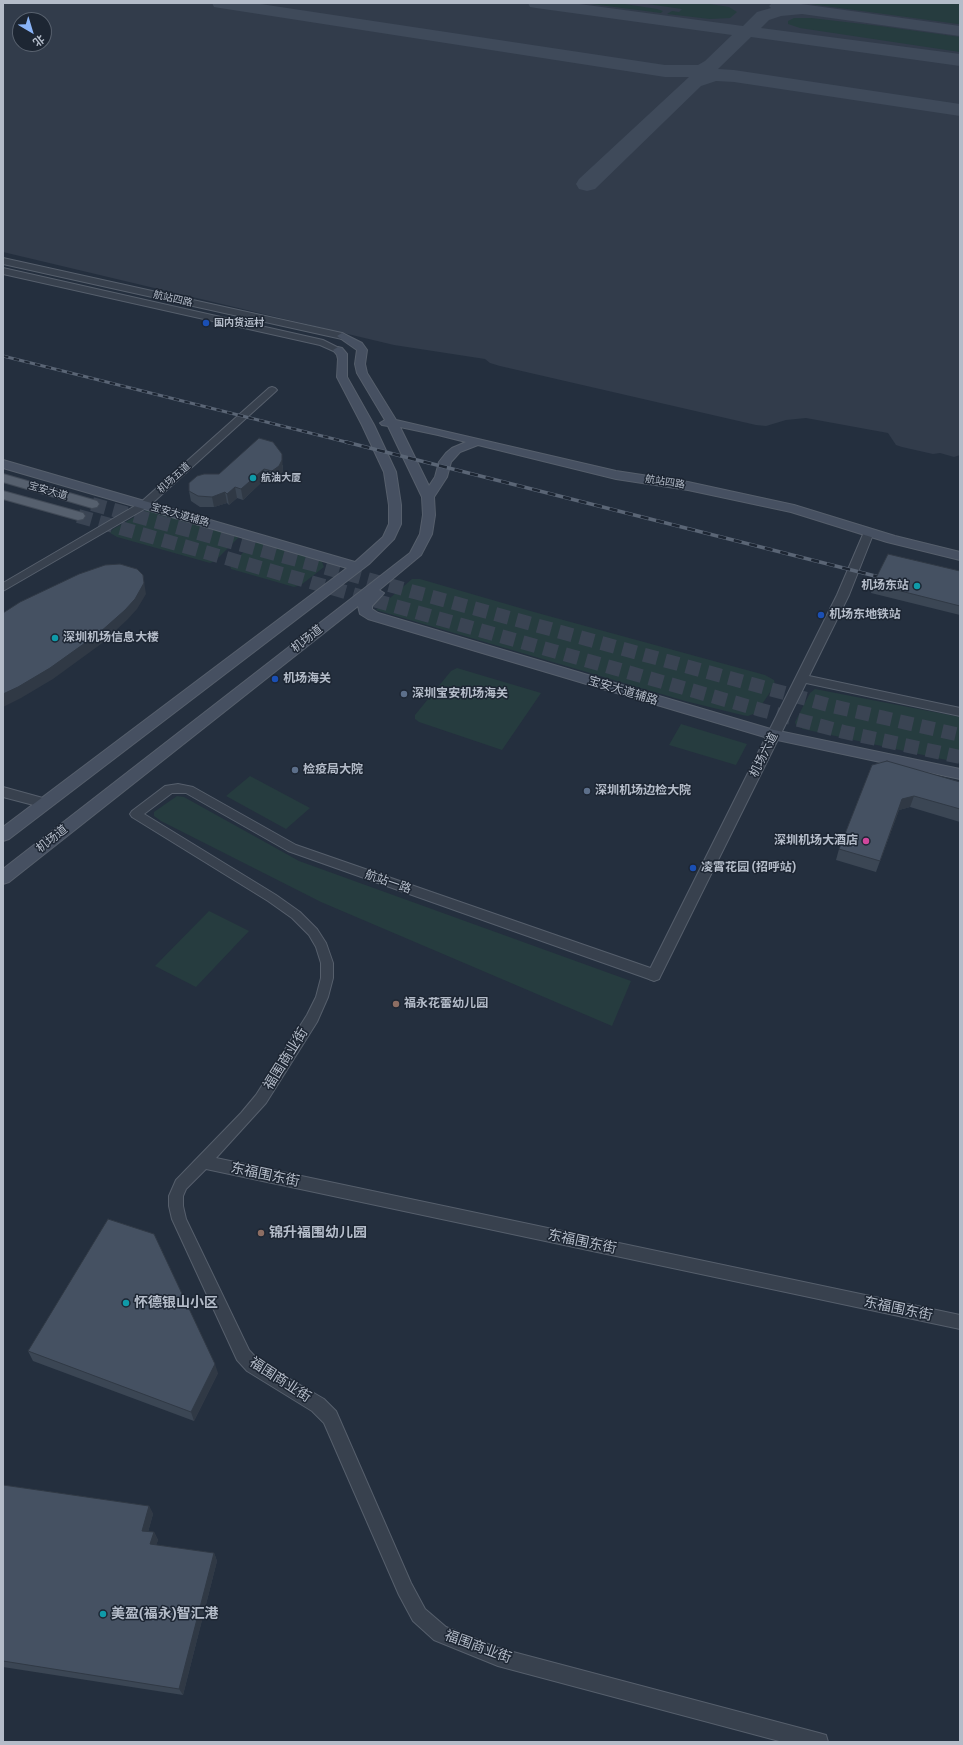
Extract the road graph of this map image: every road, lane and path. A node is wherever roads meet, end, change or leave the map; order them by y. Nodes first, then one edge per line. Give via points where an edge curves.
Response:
1 (3, 261) edge
2 (3, 271) edge
3 (342, 336) joint
4 (338, 350) joint
5 (272, 390) dead end
6 (392, 422) junction
7 (368, 425) junction
8 (476, 442) junction
9 (3, 464) edge
10 (3, 478) edge
11 (3, 495) edge
12 (428, 497) junction
13 (92, 504) tunnel mouth
14 (144, 505) junction
15 (78, 516) tunnel mouth
16 (869, 532) junction
17 (415, 555) junction
18 (960, 556) edge
19 (357, 568) junction
20 (3, 588) edge
21 (802, 678) junction
22 (960, 712) edge
23 (773, 735) junction
24 (960, 774) edge
25 (3, 792) edge
26 (45, 803) junction
27 (136, 814) joint
28 (3, 835) edge
29 (3, 878) edge
30 (654, 975) joint
31 (203, 1162) junction
32 (960, 1322) edge
33 (819, 1742) edge

1 - 3 street, 航站四路
2 - 4 street, 航站四路 via 323,343
3 - 6 main road, 机场道 via 362,350 362,373
4 - 7 main road via 343,359 342,377
5 - 14 street, 机场五道
6 - 7 main road, 航站四路
6 - 8 main road, 航站四路
6 - 12 main road, 机场道
7 - 19 main road via 390,472 395,524 388,539
8 - 12 main road via 450,455 441,477
8 - 16 main road, 航站四路 via 616,475 688,486 794,509
9 - 14 main road, 宝安大道辅路
10 - 13 main road, 宝安大道
11 - 15 main road, 宝安大道
12 - 17 main road, 机场道 via 429,516 426,534
14 - 19 main road, 宝安大道辅路
14 - 20 street, 机场五道
16 - 18 main road, 航站四路
16 - 21 street, 机场六道 via 843,595
17 - 23 main road, 宝安大道辅路 via 400,574 365,604 365,611 373,616
17 - 29 main road, 机场道
19 - 26 main road
21 - 22 street
21 - 23 street, 机场六道
23 - 24 main road, 宝安大道辅路
23 - 30 street, 机场六道
25 - 26 street
26 - 28 main road
27 - 30 street, 航站一路 via 169,789 189,790 292,848
27 - 31 street, 福围商业街 via 296,915 313,932 322,946 327,963 327,978 322,997 312,1018 261,1099
31 - 32 street, 东福围东街
31 - 33 street, 福围商业街 via 181,1185 176,1196 176,1206 179,1219 243,1355 253,1366 318,1405 330,1417 404,1589 419,1615 440,1634 498,1657

